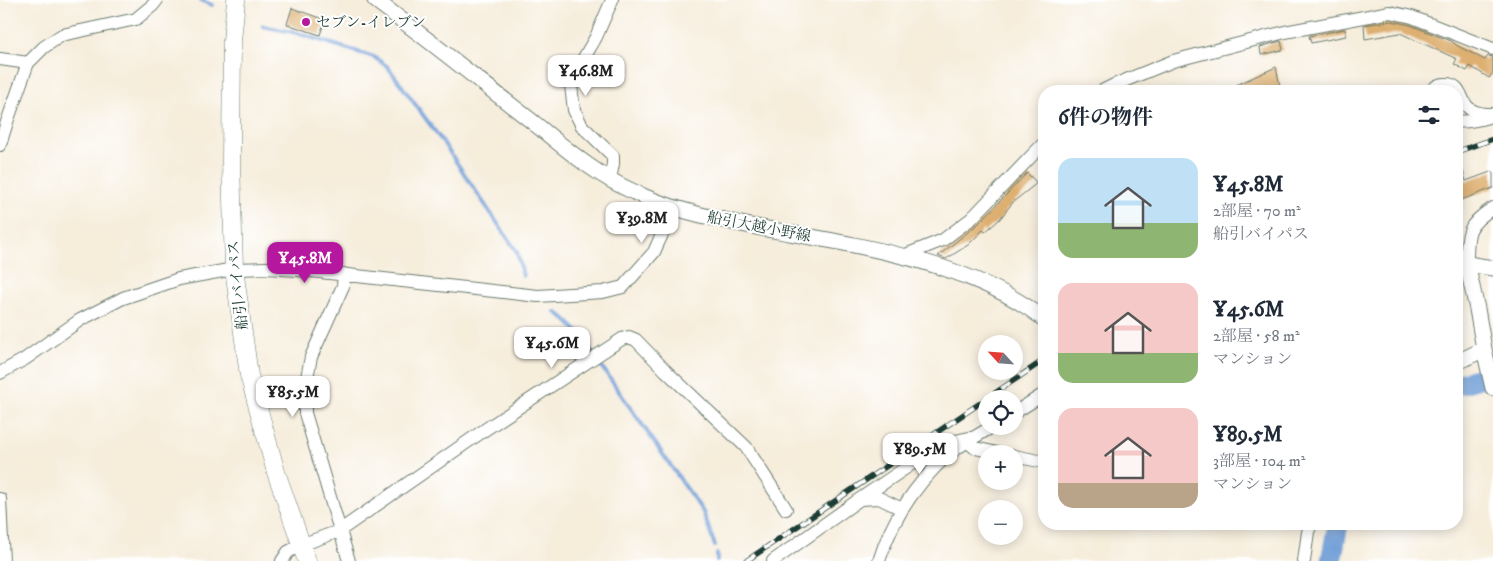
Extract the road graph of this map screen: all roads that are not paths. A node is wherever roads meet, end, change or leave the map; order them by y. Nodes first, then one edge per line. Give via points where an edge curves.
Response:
1 (157, 0) edge
2 (236, 0) edge
3 (375, 0) edge
4 (612, 0) edge
5 (1493, 49) edge
6 (0, 58) edge
7 (28, 63) junction
8 (1114, 85) edge
9 (1436, 85) edge
10 (1448, 85) edge
11 (1463, 100) edge
12 (1493, 115) edge
13 (1463, 122) edge
14 (0, 145) edge
15 (1038, 149) edge
16 (610, 179) junction
17 (674, 208) junction
18 (1493, 208) edge
19 (903, 256) junction
20 (1463, 257) edge
21 (1463, 262) edge
22 (1463, 265) edge
23 (1493, 268) edge
24 (234, 269) junction
25 (344, 274) junction
26 (1038, 315) edge
27 (1488, 351) edge
28 (1463, 360) edge
29 (0, 373) edge
30 (1493, 388) edge
31 (1038, 398) edge
32 (1023, 407) edge
33 (980, 435) edge
34 (972, 440) junction
35 (978, 449) edge
36 (1023, 458) edge
37 (1038, 461) edge
38 (0, 499) edge
39 (860, 500) junction
40 (786, 509) dead end
41 (902, 509) junction
42 (1309, 530) edge
43 (339, 531) junction
44 (304, 553) edge
45 (3, 561) edge
46 (282, 561) edge
47 (349, 561) edge
48 (773, 561) edge
49 (878, 561) edge
50 (1304, 561) edge

1 - 7 street via 136,19 62,35
2 - 24 highway, 船引バイパス via 232,41 231,162
3 - 16 main road, 船引大越小野線 via 568,151
4 - 16 street via 571,86 574,110 582,126 613,156
5 - 8 street via 1412,17 1390,12 1286,32 1173,61
6 - 7 street
7 - 14 street
9 - 10 street
11 - 12 street via 1471,110
12 - 13 street
15 - 19 street via 972,218 943,240
16 - 17 main road, 船引大越小野線
17 - 19 main road, 船引大越小野線
17 - 25 street via 654,252 622,287 602,292 538,296
18 - 20 street via 1477,218 1467,235
19 - 26 main road, 船引大越小野線 via 981,281
21 - 23 main road
22 - 27 main road
24 - 25 street
24 - 29 street via 179,279 123,298 80,320
24 - 44 highway, 船引バイパス via 249,375 276,472
25 - 43 street via 343,286 311,357 305,388 305,413
27 - 28 main road
27 - 30 main road
31 - 32 street
33 - 34 street
34 - 35 street
34 - 39 street via 941,444
34 - 41 street via 952,452 924,478
36 - 37 street
38 - 45 street
39 - 41 street via 879,498
39 - 48 street
40 - 43 street via 746,447 636,340 629,337 510,413
41 - 49 street
42 - 50 street
43 - 44 street
43 - 47 street
44 - 46 street via 288,552

